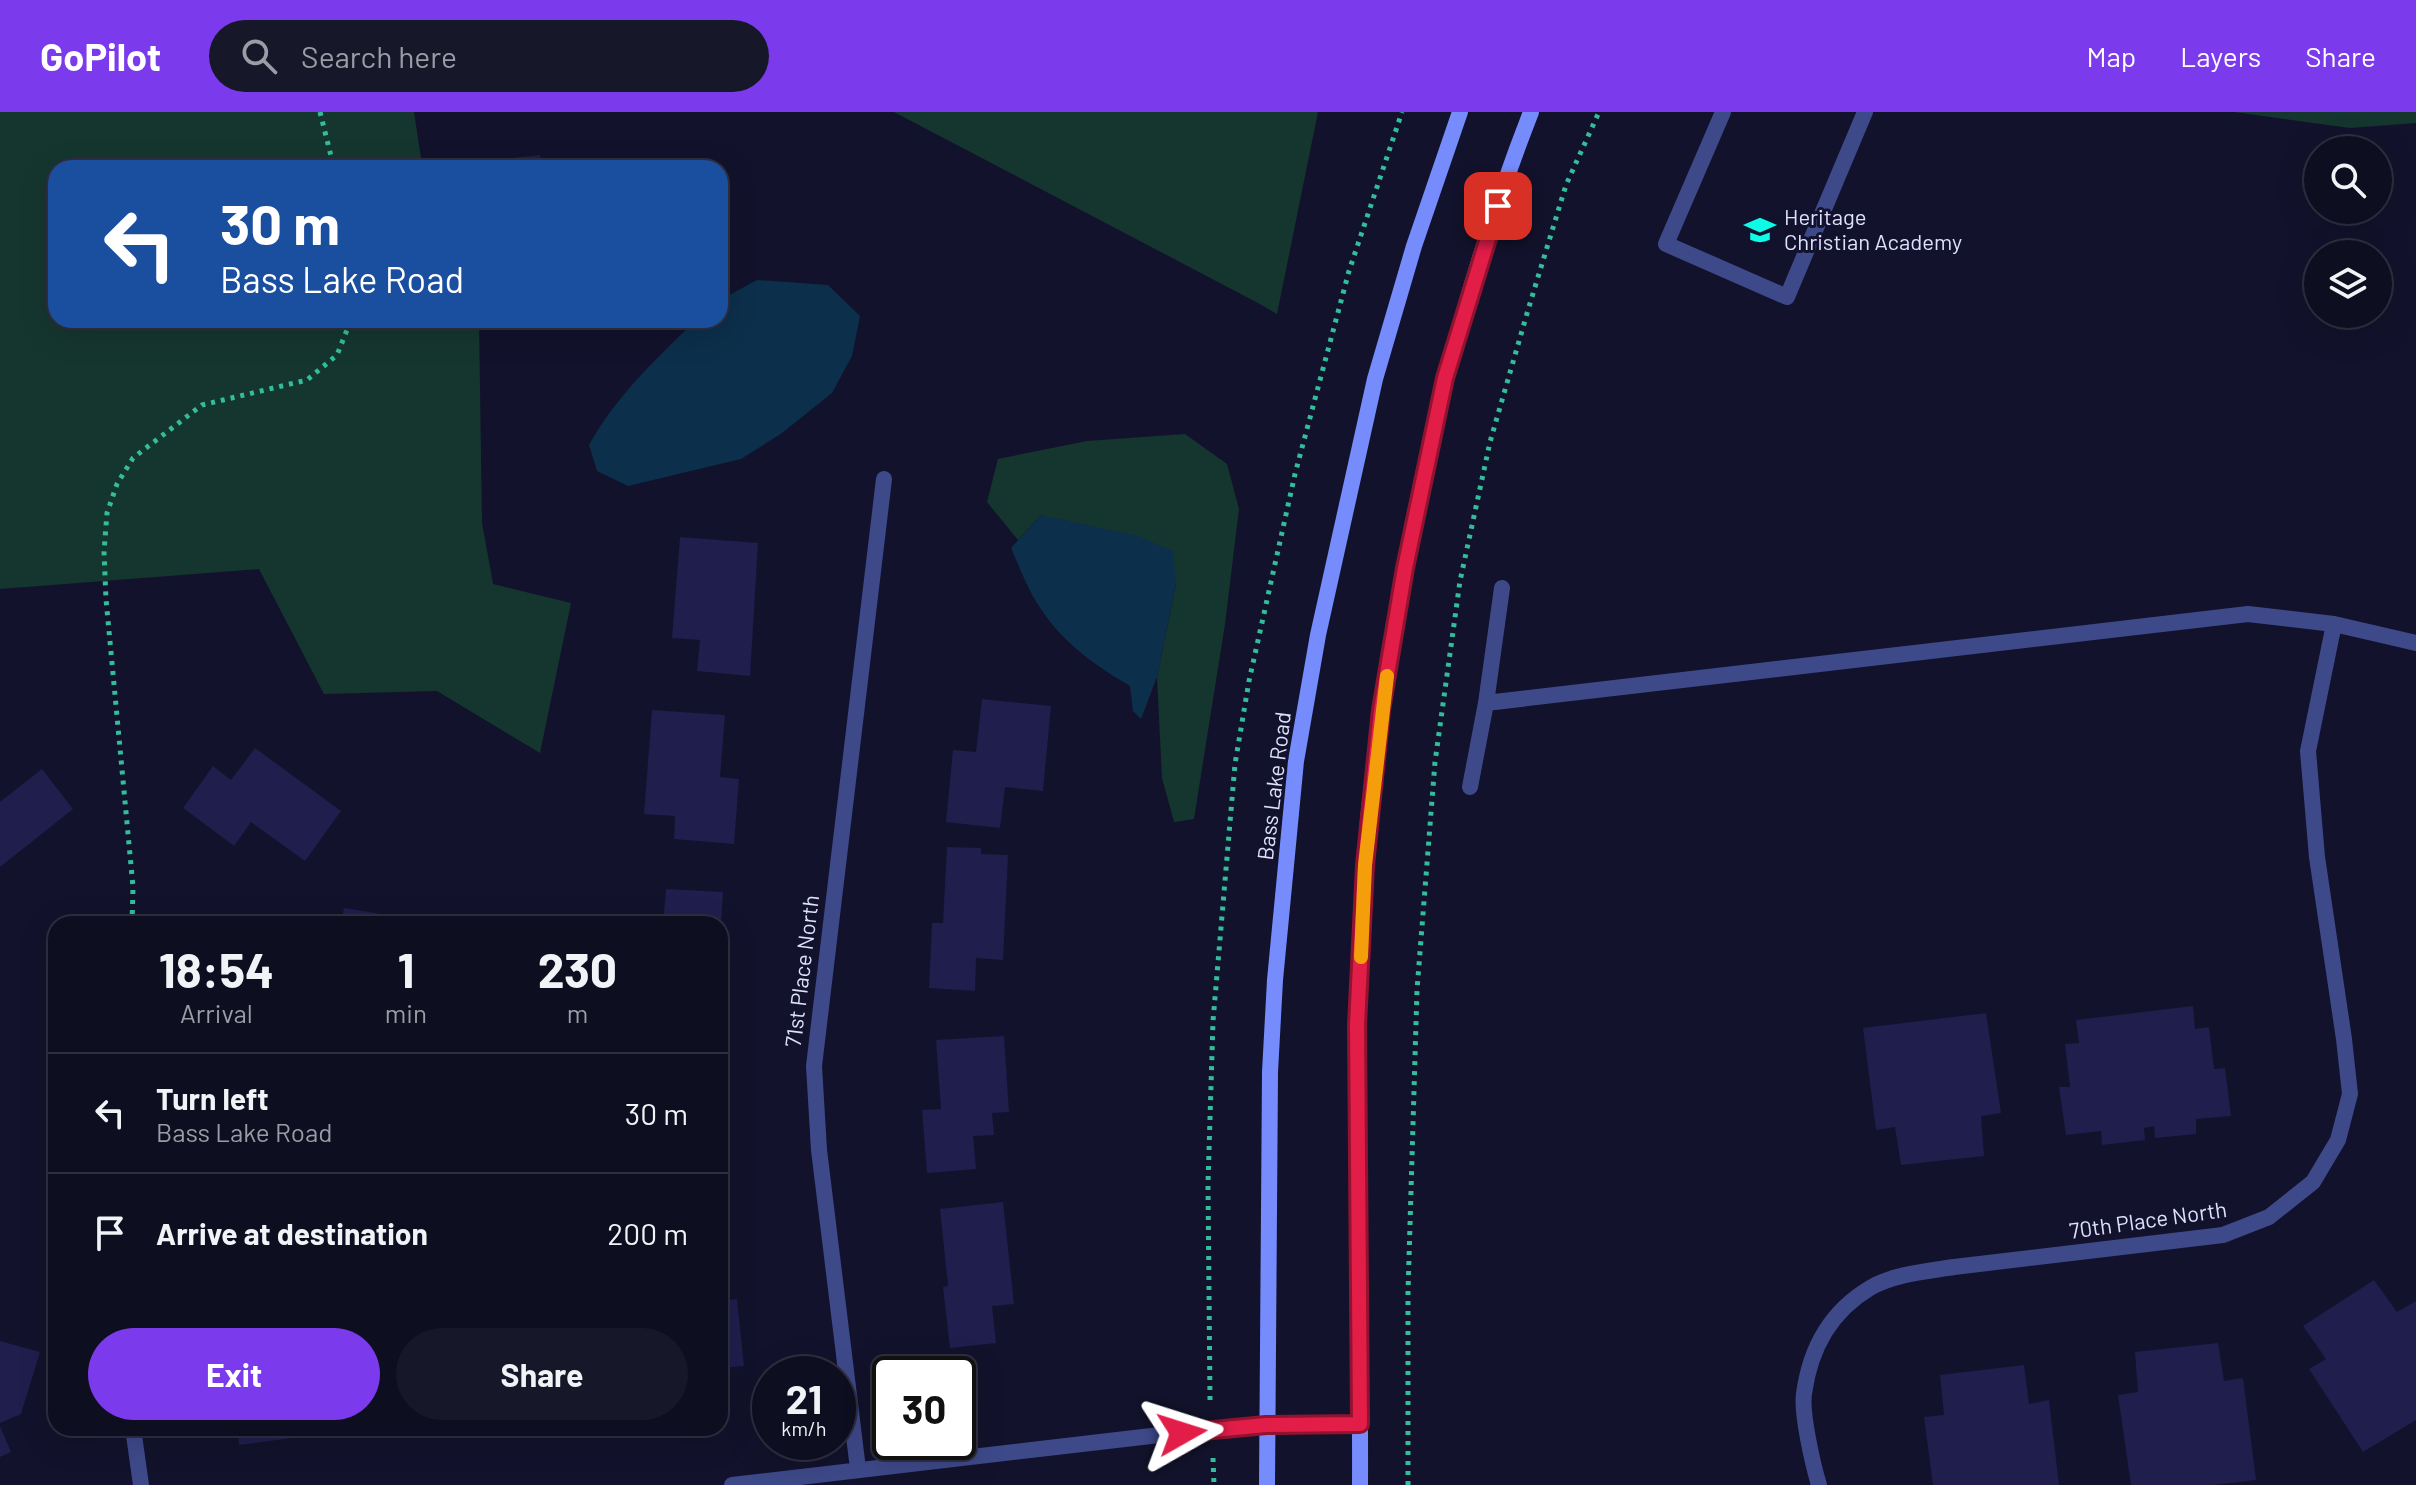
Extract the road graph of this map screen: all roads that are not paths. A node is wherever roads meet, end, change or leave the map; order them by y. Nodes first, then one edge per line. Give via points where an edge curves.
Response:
1 (1460, 112) edge
2 (1531, 112) edge
3 (1723, 112) edge
4 (1865, 112) edge
5 (884, 479) dead end
6 (1502, 588) dead end
7 (2334, 624) junction
8 (2416, 643) edge
9 (1486, 703) junction
10 (1470, 787) dead end
11 (1360, 1424) junction
12 (1266, 1425) junction
13 (134, 1436) edge
14 (858, 1469) junction
15 (141, 1485) edge
16 (732, 1485) edge
17 (1267, 1485) edge
18 (1360, 1485) edge
19 (1819, 1485) edge

1 - 12 main road, Bass Lake Road via 1375,379 1300,735 1270,1072
2 - 11 main road via 1445,378 1411,533 1381,710 1365,865 1357,1025
3 - 4 street via 1666,244 1787,297
5 - 14 street, 71st Place North via 814,1066 819,1150
6 - 9 street
7 - 8 street
7 - 9 street via 2248,614
7 - 19 street, 70th Place North via 2308,751 2350,1094 2338,1140 2313,1182 2269,1217 2223,1235 1940,1269 1872,1286 1837,1312 1814,1349 1803,1397
9 - 10 street
11 - 12 street
11 - 18 main road
12 - 14 street
12 - 17 main road, Bass Lake Road
13 - 15 street
14 - 16 street

